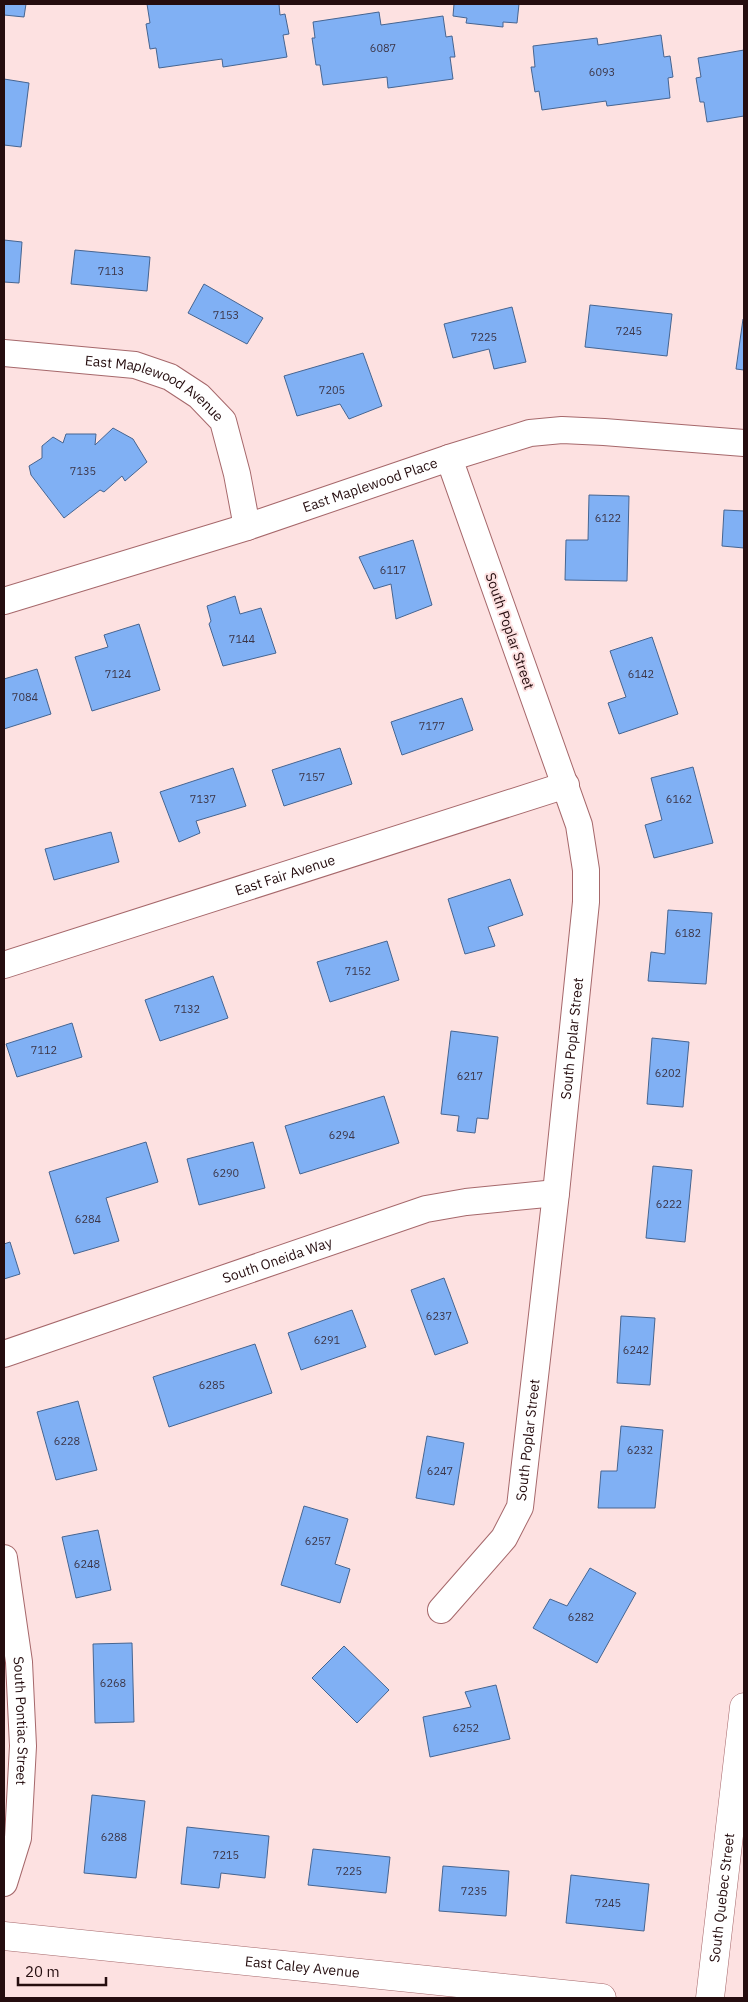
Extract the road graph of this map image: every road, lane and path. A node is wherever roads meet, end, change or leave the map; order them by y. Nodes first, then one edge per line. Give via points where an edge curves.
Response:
1 (4, 353) edge
2 (744, 443) edge
3 (449, 458) junction
4 (247, 527) junction
5 (4, 601) edge
6 (566, 785) junction
7 (4, 965) edge
8 (556, 1193) junction
9 (4, 1354) edge
10 (4, 1558) edge
11 (441, 1610) dead end
12 (744, 1707) edge
13 (4, 1883) edge
14 (4, 1936) edge
15 (602, 1998) edge
16 (710, 1998) edge

1 - 4 street, East Maplewood Avenue via 135,365 170,377 199,396 223,421
2 - 3 street, East Maplewood Place via 562,430 530,433
3 - 4 street, East Maplewood Place
3 - 6 street, South Poplar Street
4 - 5 street, East Maplewood Place
6 - 7 street, East Fair Avenue
6 - 8 street, South Poplar Street via 579,825 586,870 586,902
8 - 9 street, South Oneida Way via 426,1209
8 - 11 street, South Poplar Street via 520,1507 504,1538
10 - 13 street, South Pontiac Street via 19,1662 23,1746 18,1838
12 - 16 street, South Quebec Street
14 - 15 street, East Caley Avenue

